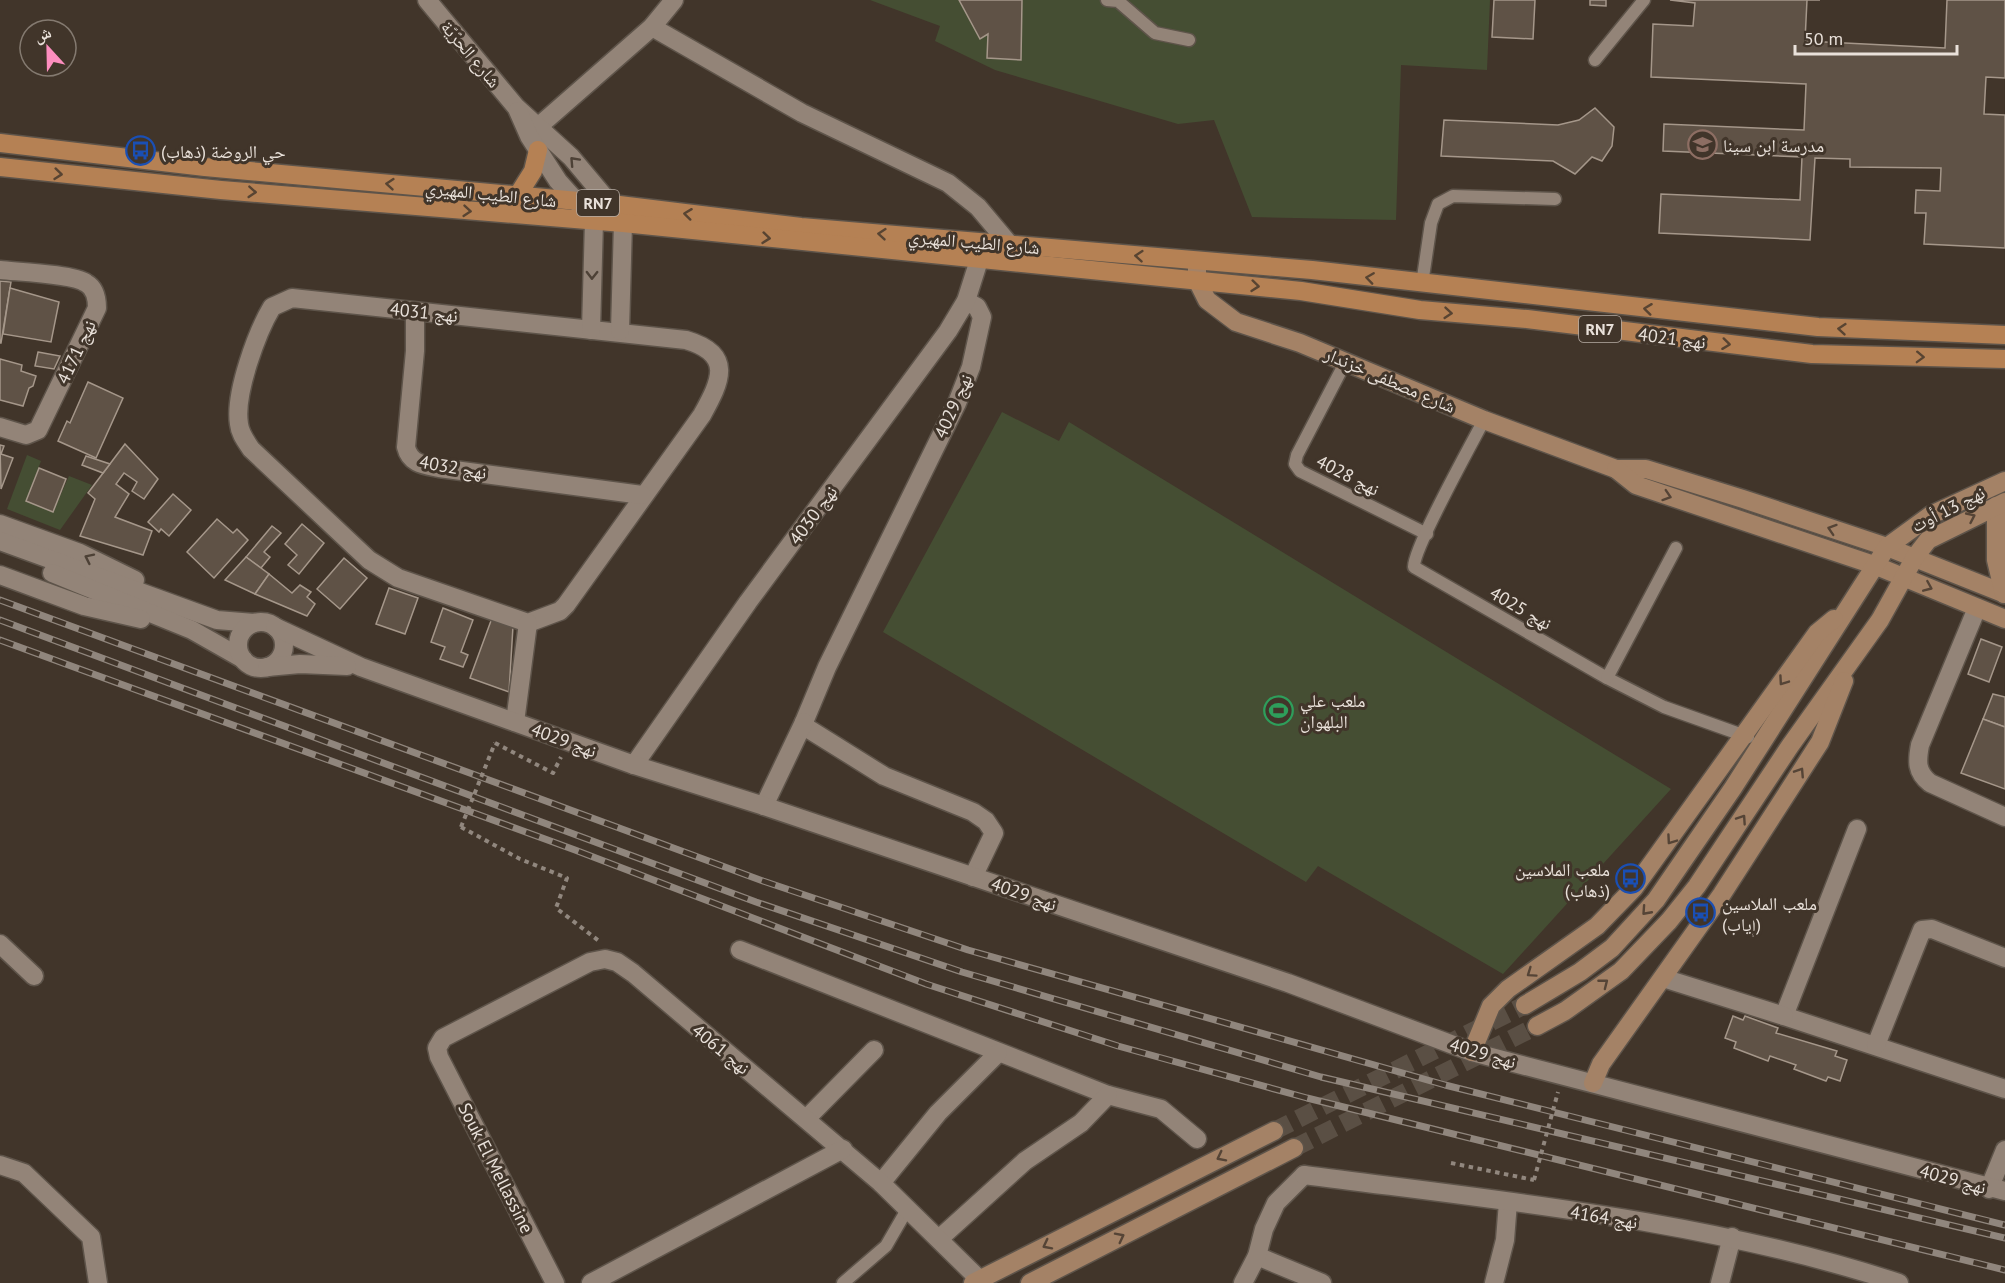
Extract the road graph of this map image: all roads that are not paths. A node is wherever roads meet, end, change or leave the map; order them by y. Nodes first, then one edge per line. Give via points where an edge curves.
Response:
1 (427, 0) edge
2 (674, 0) edge
3 (1107, 0) edge
4 (1644, 0) edge
5 (652, 27) junction
6 (1189, 40) dead end
7 (1595, 60) dead end
8 (516, 107) junction
9 (539, 126) junction
10 (0, 143) edge
11 (538, 150) junction
12 (0, 167) edge
13 (516, 198) junction
14 (1555, 199) dead end
15 (576, 202) junction
16 (611, 204) junction
17 (594, 221) junction
18 (622, 223) junction
19 (1010, 245) junction
20 (979, 260) junction
21 (1197, 261) junction
22 (0, 270) edge
23 (1197, 280) junction
24 (1422, 285) junction
25 (966, 301) junction
26 (415, 312) junction
27 (591, 330) junction
28 (620, 331) junction
29 (2005, 335) edge
30 (2005, 359) edge
31 (1346, 361) junction
32 (1484, 420) junction
33 (0, 427) edge
34 (1616, 469) junction
35 (2005, 481) edge
36 (642, 495) junction
37 (2000, 504) edge
38 (0, 524) edge
39 (1426, 534) junction
40 (0, 541) edge
41 (1887, 547) junction
42 (1676, 548) dead end
43 (0, 553) edge
44 (1915, 557) junction
45 (1874, 565) junction
46 (0, 575) edge
47 (1903, 577) junction
48 (2005, 594) edge
49 (1977, 608) junction
50 (2005, 619) edge
51 (217, 620) junction
52 (254, 623) junction
53 (528, 623) junction
54 (275, 627) junction
55 (192, 630) junction
56 (1856, 651) junction
57 (243, 659) junction
58 (267, 667) junction
59 (361, 667) junction
60 (1607, 678) junction
61 (515, 722) junction
62 (804, 722) junction
63 (1753, 739) junction
64 (634, 765) junction
65 (764, 806) junction
66 (2005, 817) edge
67 (1857, 829) dead end
68 (973, 877) junction
69 (0, 944) edge
70 (740, 950) dead end
71 (2005, 958) edge
72 (34, 976) dead end
73 (1663, 978) junction
74 (1525, 1005) tunnel mouth
75 (1784, 1016) junction
76 (1537, 1026) tunnel mouth
77 (1876, 1045) junction
78 (874, 1050) dead end
79 (1472, 1052) junction
80 (437, 1053) joint
81 (998, 1053) junction
82 (1593, 1083) junction
83 (2005, 1089) edge
84 (1108, 1095) junction
85 (807, 1118) junction
86 (1274, 1131) tunnel mouth
87 (1197, 1139) dead end
88 (1294, 1148) tunnel mouth
89 (843, 1149) junction
90 (2005, 1150) edge
91 (0, 1165) edge
92 (880, 1183) junction
93 (1997, 1190) edge
94 (1508, 1202) junction
95 (908, 1208) junction
96 (940, 1238) junction
97 (1732, 1238) junction
98 (1257, 1256) junction
99 (979, 1282) edge
100 (1893, 1282) edge
101 (98, 1283) edge
102 (555, 1283) edge
103 (591, 1283) edge
104 (843, 1283) edge
105 (1030, 1283) edge
106 (1243, 1283) edge
107 (1322, 1283) edge
108 (1494, 1283) edge
109 (1720, 1283) edge

1 - 8 street, شارع الحرّيّة
2 - 5 street
3 - 6 lane via 1118,1 1155,33
4 - 7 lane
5 - 9 street
5 - 19 street via 802,113 948,183 978,207
8 - 9 street, شارع الحرّيّة
8 - 11 street, شارع الحرّيّة
16 -> 9 street, شارع الحرّيّة
13 -> 10 main road, شارع الطيب المهيري / RN7
11 - 13 main road via 533,171
11 - 15 street, شارع الحرّيّة
12 -> 17 main road, شارع الطيب المهيري / RN7
13 - 15 main road, شارع الطيب المهيري / RN7
14 - 24 lane via 1452,196 1438,204 1431,222
15 - 16 main road, شارع الطيب المهيري / RN7
15 - 17 street, شارع الحرّيّة
16 - 18 street, شارع الحرّيّة
19 -> 16 main road, شارع الطيب المهيري / RN7 via 801,227
17 - 18 main road, شارع الطيب المهيري / RN7
17 -> 27 street
18 -> 20 main road, شارع الطيب المهيري / RN7
18 - 28 street
21 -> 19 main road, شارع الطيب المهيري / RN7
20 - 23 main road, شارع الطيب المهيري / RN7
20 - 25 street, نهج 4030
21 - 23 main road
24 -> 21 main road, نهج 4021 / RN7 via 1312,270
22 - 33 street, نهج 4171 via 77,279 90,286 97,308 38,430 26,435
23 -> 30 main road, نهج 4021 / RN7 via 1420,310 1812,354
23 - 31 main road, شارع مصطفى خزندار via 1206,300 1236,322
29 -> 24 main road, نهج 4021 / RN7 via 1818,327
25 - 62 street, نهج 4029 via 977,307 982,317 972,367
25 - 64 street, نهج 4030
26 - 27 street, نهج 4031
26 - 36 street, نهج 4032 via 406,447 411,459 439,468
26 - 53 street, نهج 4031 via 299,298 282,300 272,307 246,369 238,422 242,435 258,457 369,560 398,578
27 - 28 street, نهج 4031
28 - 36 street, نهج 4031 via 702,345 714,352 720,374 702,415
31 - 32 main road, شارع مصطفى خزندار
31 - 39 lane, نهج 4028 via 1295,464 1300,471
32 - 34 main road, شارع مصطفى خزندار
32 - 39 lane, نهج 4025
41 -> 34 main road, شارع مصطفى خزندار via 1646,469
34 -> 45 main road, شارع مصطفى خزندار via 1636,485
35 - 41 main road, نهج 13 أوت via 1931,514
36 - 53 street, نهج 4031 via 566,605
44 -> 37 main road, نهج 13 أوت via 1941,531
37 - 48 main road via 1996,560
51 -> 38 street via 80,553
39 - 60 lane, نهج 4025 via 1415,560 1417,570
40 - 51 street
41 - 44 main road, شارع مصطفى خزندار
41 - 45 main road, نهج 13 أوت
42 - 60 lane
43 - 55 street
44 - 47 main road, نهج 13 أوت
44 - 48 main road, شارع مصطفى خزندار
45 - 47 main road, شارع مصطفى خزندار
45 -> 63 main road, نهج 13 أوت via 1852,604
46 - 55 street via 84,606
47 -> 49 main road, شارع مصطفى خزندار
47 - 56 main road, نهج 13 أوت via 1880,620
49 - 50 main road, شارع مصطفى خزندار
49 - 66 street via 1920,745 1917,761 1922,776 1930,783
51 - 52 street
52 - 54 street
52 - 57 street via 239,640
53 - 61 street
54 - 58 street via 283,639 283,653
54 - 59 street
55 - 57 street
73 -> 56 main road via 1820,742
76 -> 56 main road via 1621,970 1669,921 1697,886
57 - 58 street via 252,666
58 - 59 street
59 - 61 street, نهج 4029
60 - 63 lane, نهج 4025 via 1664,707
61 - 64 street, نهج 4029
62 - 65 street
62 - 68 street, نهج 4029 via 807,728 884,776 986,820 994,833
63 -> 74 main road via 1733,788 1656,900 1612,948
63 -> 79 main road via 1635,888 1597,926 1508,989 1491,1006
64 - 65 street, نهج 4029
65 - 68 street, نهج 4029
67 - 75 street
68 - 79 street, نهج 4029 via 1288,983
69 - 72 street
70 - 81 street
71 - 77 street via 1932,929 1922,930
73 - 75 street
73 - 82 main road via 1600,1064
75 - 77 street
77 - 83 street
78 - 85 street
79 - 82 street, نهج 4029
80 - 85 street, نهج 4061 via 442,1038 590,962 605,959 633,973 700,1033
80 - 102 street, Souk El Mellassine
81 - 84 street
81 - 92 street via 939,1113
82 - 93 street, نهج 4029
84 - 87 street via 1161,1109
84 - 96 street via 1082,1123 1025,1161
85 - 89 street, نهج 4061
86 -> 99 main road
105 -> 88 main road
89 - 92 street, نهج 4061
89 - 103 street
90 - 93 street
91 - 101 street via 24,1173 91,1237
92 - 95 street, نهج 4061
94 - 97 street, نهج 4164
94 - 98 street, نهج 4164 via 1304,1174 1276,1203
94 - 108 street via 1505,1240
95 - 96 street, نهج 4061
95 - 104 lane via 886,1246
96 - 99 street, نهج 4061
97 - 100 street, نهج 4164 via 1830,1261
97 - 109 street
98 - 106 street
98 - 107 street

